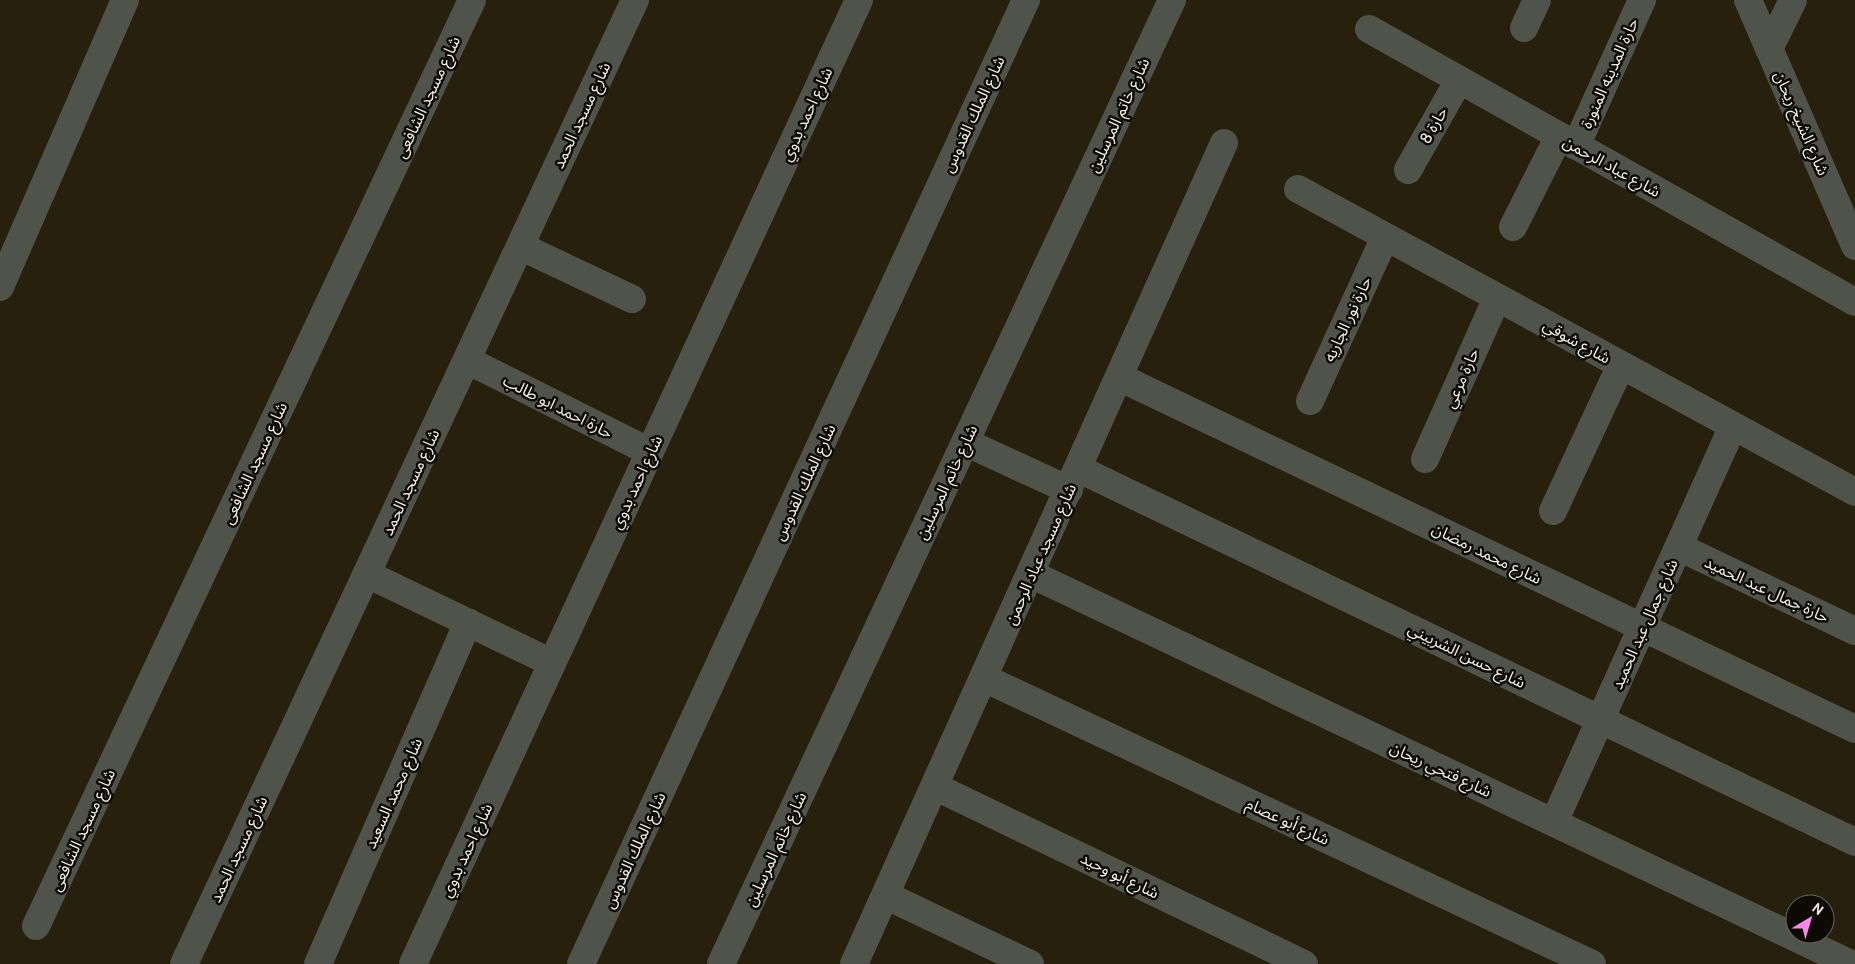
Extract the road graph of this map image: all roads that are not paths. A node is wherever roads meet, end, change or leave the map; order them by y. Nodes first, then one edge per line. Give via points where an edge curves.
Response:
1 (125, 0) edge
2 (472, 0) edge
3 (635, 0) edge
4 (859, 0) edge
5 (1026, 0) edge
6 (1172, 0) edge
7 (1537, 0) edge
8 (1642, 0) edge
9 (1748, 0) edge
10 (1793, 0) edge
11 (1524, 28) dead end
12 (1369, 29) dead end
13 (1769, 48) junction
14 (1459, 80) junction
15 (1568, 141) junction
16 (1224, 143) dead end
17 (1408, 170) dead end
18 (1298, 189) dead end
19 (1514, 227) dead end
20 (1385, 237) junction
21 (520, 246) junction
22 (1855, 246) edge
23 (0, 287) edge
24 (632, 298) dead end
25 (1497, 298) junction
26 (1855, 302) edge
27 (467, 360) junction
28 (1622, 365) junction
29 (1119, 377) junction
30 (1310, 400) dead end
31 (1733, 426) junction
32 (965, 442) junction
33 (650, 452) junction
34 (1425, 459) dead end
35 (1074, 480) junction
36 (1855, 492) edge
37 (1553, 511) dead end
38 (1679, 547) junction
39 (367, 574) junction
40 (1031, 574) junction
41 (468, 622) junction
42 (1642, 627) junction
43 (1855, 631) edge
44 (552, 663) junction
45 (984, 678) junction
46 (1600, 720) junction
47 (1855, 729) edge
48 (936, 787) junction
49 (1554, 822) junction
50 (1855, 842) edge
51 (885, 895) junction
52 (36, 926) dead end
53 (184, 964) edge
54 (318, 964) edge
55 (413, 964) edge
56 (581, 964) edge
57 (721, 964) edge
58 (854, 964) edge
59 (1030, 964) edge
60 (1304, 964) edge
61 (1592, 964) edge
62 (1851, 964) edge

1 - 23 street
2 - 52 street, شارع مسجد الشافعى
3 - 21 street, شارع مسجد الحمد
4 - 33 street, شارع احمد بدوي
5 - 56 street, شارع الملك القدوس
6 - 32 street, شارع خاتم المرسلين
7 - 11 street
8 - 15 street, حارة المدينه المنورة
9 - 13 street, شارع الشيخ ريحان
10 - 13 street
12 - 14 street, شارع عباد الرحمن
13 - 22 street, شارع الشيخ ريحان
14 - 15 street, شارع عباد الرحمن
14 - 17 street, حارة 8
15 - 19 street, حارة المدينه المنورة
15 - 26 street, شارع عباد الرحمن
16 - 29 street, شارع مسجد عباد الرحمن
18 - 20 street, شارع شوقي
20 - 25 street, شارع شوقي
20 - 30 street, حارة نور الجاريه
21 - 24 street
21 - 27 street, شارع مسجد الحمد
25 - 28 street, شارع شوقي
25 - 34 street, حارة مرعي
27 - 33 street, حارة احمد ابو طالب
27 - 39 street, شارع مسجد الحمد
28 - 31 street, شارع شوقي
28 - 37 street
29 - 35 street, شارع مسجد عباد الرحمن
29 - 42 street, شارع محمد رمضان
31 - 36 street, شارع شوقي
31 - 38 street, شارع جمال عبد الحميد
32 - 35 street, شارع حسن الشربيني
32 - 57 street, شارع خاتم المرسلين
33 - 44 street, شارع احمد بدوي
35 - 40 street, شارع مسجد عباد الرحمن
35 - 46 street, شارع حسن الشربيني
38 - 42 street, شارع جمال عبد الحميد
38 - 43 street, حارة جمال عبد الحميد
39 - 41 street
39 - 53 street, شارع مسجد الحمد
40 - 45 street, شارع مسجد عباد الرحمن
40 - 49 street, شارع فتحي ريحان
41 - 44 street
41 - 54 street, شارع محمد السعيد
42 - 46 street, شارع جمال عبد الحميد
42 - 47 street, شارع محمد رمضان
44 - 55 street, شارع احمد بدوي
45 - 48 street, شارع مسجد عباد الرحمن
45 - 61 street, شارع أبو عصام
46 - 49 street, شارع جمال عبد الحميد
46 - 50 street, شارع حسن الشربيني
48 - 51 street, شارع مسجد عباد الرحمن
48 - 60 street, شارع أبو وحيد
49 - 62 street, شارع فتحي ريحان
51 - 58 street, شارع مسجد عباد الرحمن
51 - 59 street

